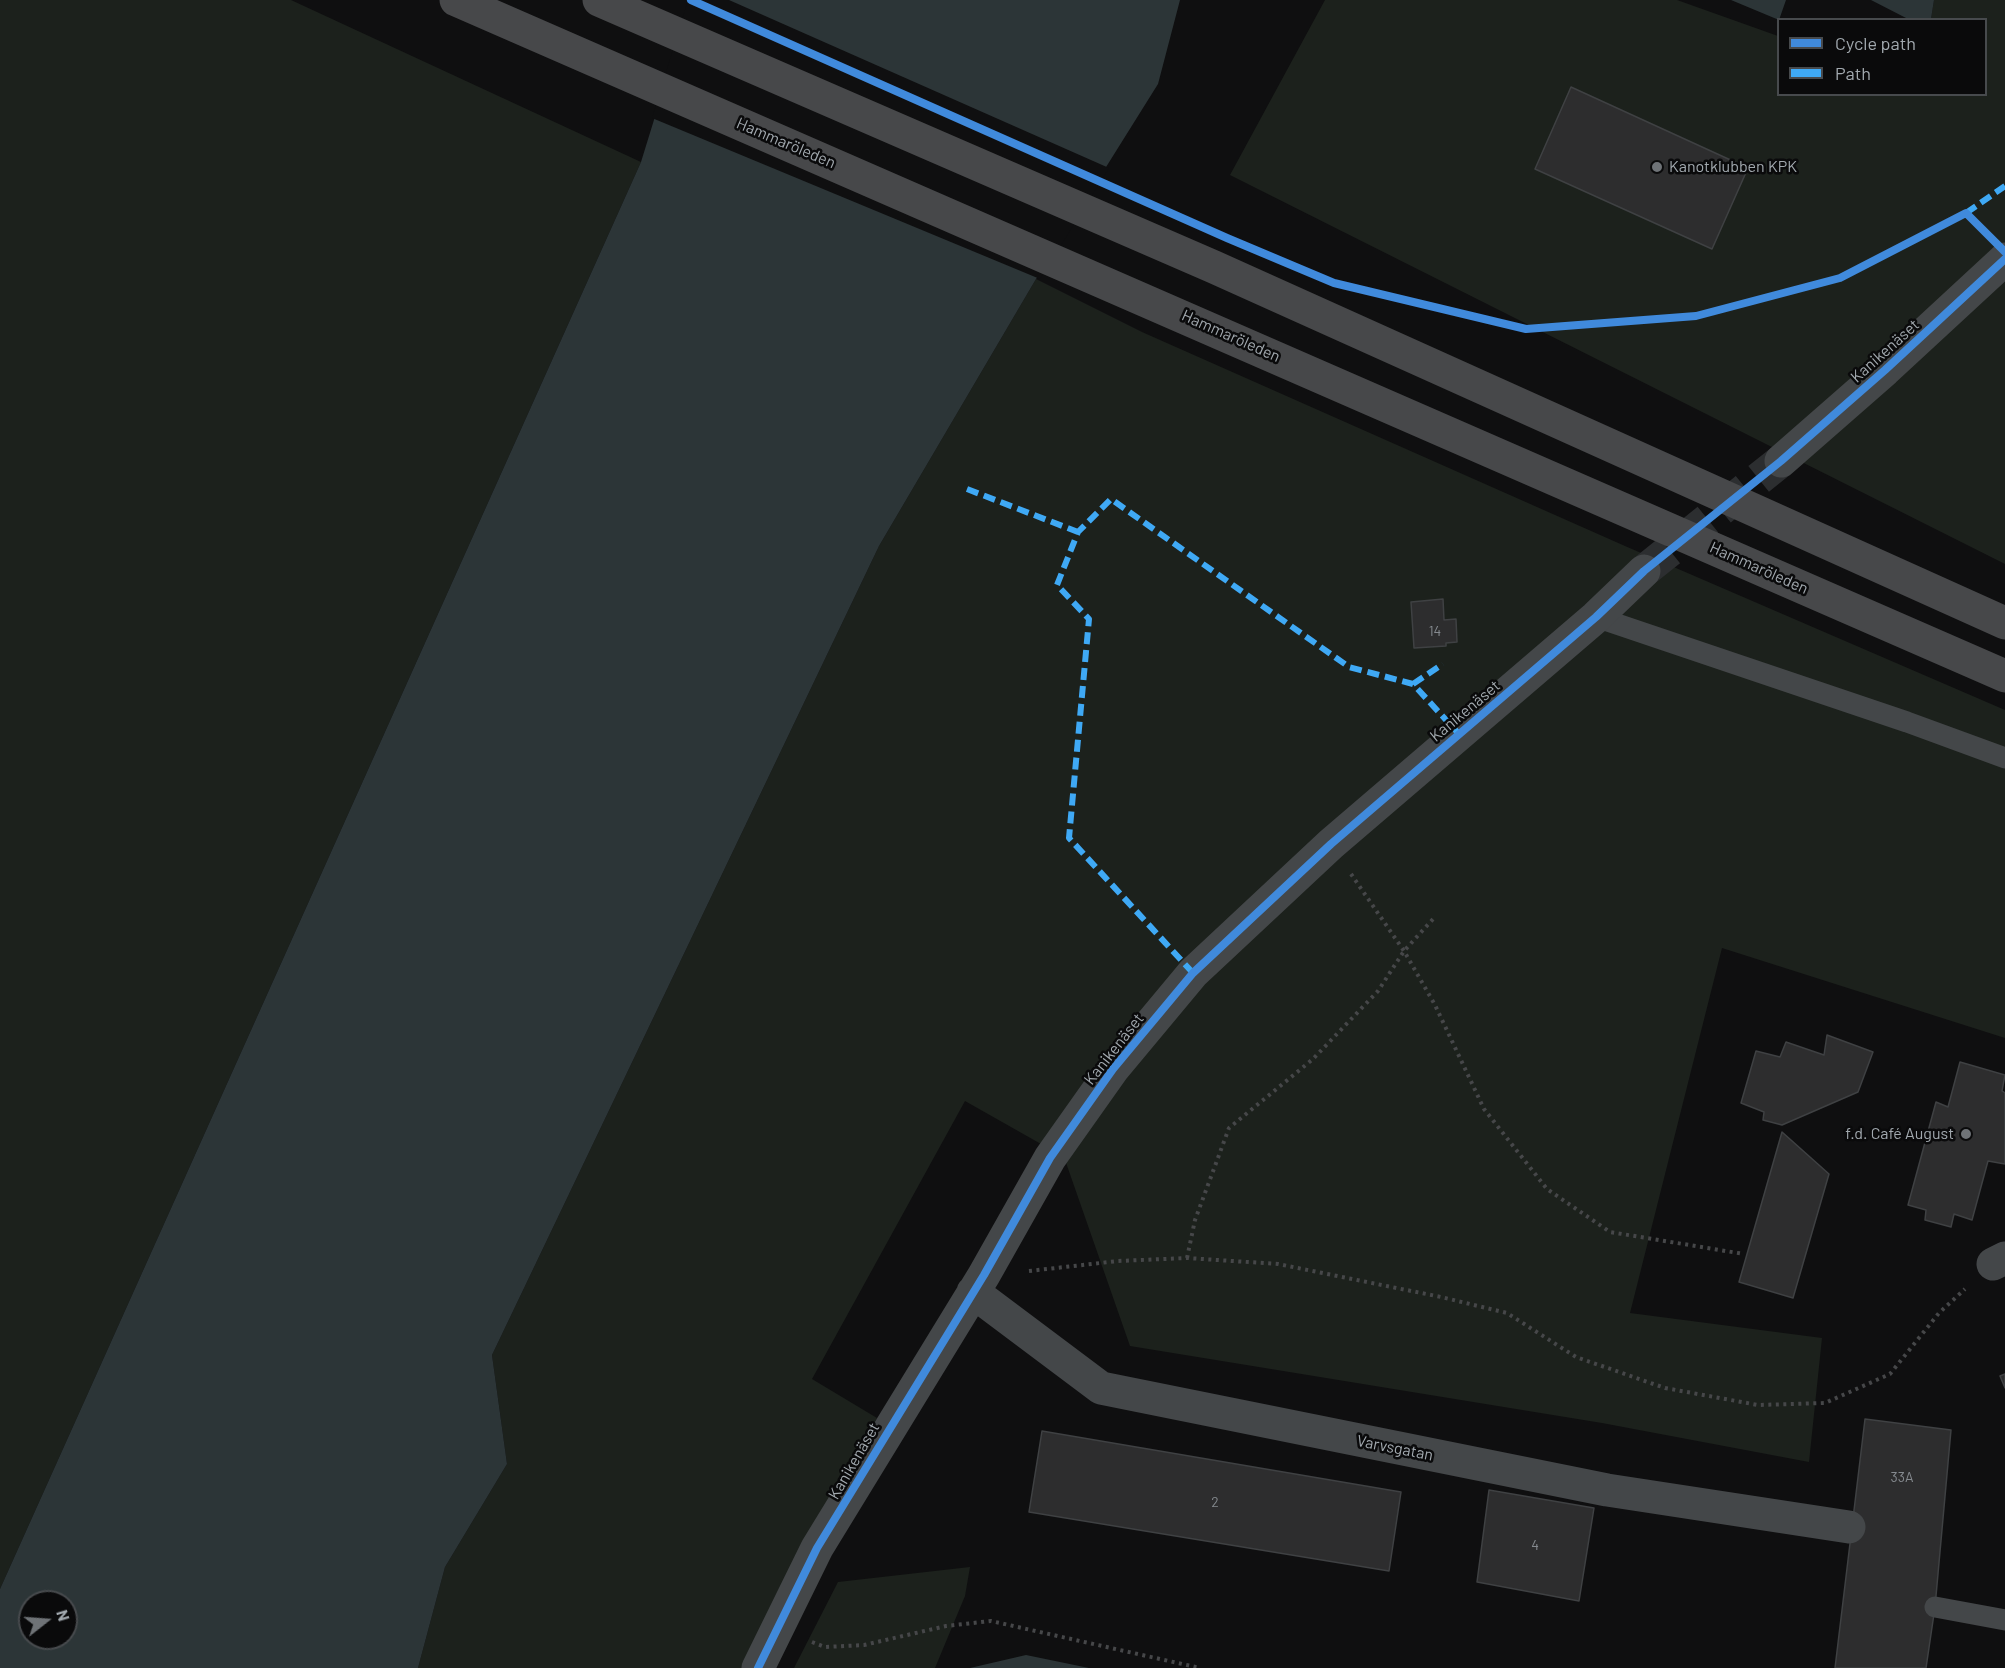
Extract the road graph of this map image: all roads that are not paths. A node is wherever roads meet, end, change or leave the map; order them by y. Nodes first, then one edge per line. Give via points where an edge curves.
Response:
1 (456, 0) edge
2 (599, 0) edge
3 (2005, 259) edge
4 (1781, 461) tunnel mouth
5 (1644, 571) tunnel mouth
6 (1596, 617) junction
7 (2005, 623) edge
8 (2005, 676) edge
9 (2005, 758) edge
10 (979, 1284) junction
11 (1849, 1527) dead end
12 (1935, 1607) dead end
13 (2005, 1620) edge
14 (758, 1668) edge

1 - 8 main road, Hammaröleden
2 - 7 main road via 1214,267
3 - 4 street, Kanikenäset
5 - 6 street, Kanikenäset
6 - 9 lane
6 - 10 street, Kanikenäset via 1331,844 1193,973 1113,1069 1050,1158
10 - 11 street, Varvsgatan via 1101,1388 1607,1490
10 - 14 street, Kanikenäset via 817,1548
12 - 13 lane

